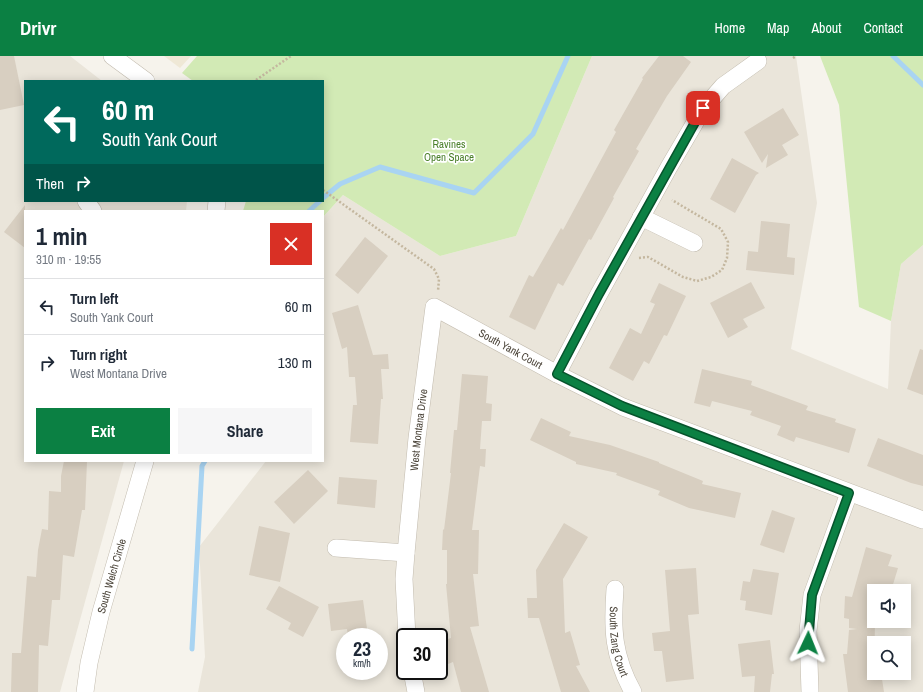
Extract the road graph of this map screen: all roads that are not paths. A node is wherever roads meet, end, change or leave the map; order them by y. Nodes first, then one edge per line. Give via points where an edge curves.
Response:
1 (112, 56) edge
2 (758, 61) dead end
3 (145, 80) edge
4 (641, 217) junction
5 (694, 243) dead end
6 (435, 300) joint
7 (557, 374) junction
8 (145, 462) edge
9 (849, 493) junction
10 (923, 520) edge
11 (336, 548) dead end
12 (406, 552) junction
13 (615, 589) dead end
14 (407, 628) edge
15 (414, 680) edge
16 (85, 692) edge
17 (416, 692) edge
18 (633, 692) edge
19 (810, 692) edge

1 - 3 street
2 - 4 street via 723,86 703,108
4 - 5 street
4 - 7 street
6 - 7 street, South Yank Court
6 - 12 street, West Montana Drive via 417,438
7 - 9 street, South Yank Court via 622,406
8 - 16 street, South Welch Circle via 101,612
9 - 10 street, South Yank Court
9 - 19 street via 812,595 808,631
11 - 12 street
12 - 14 street, West Montana Drive via 404,579
13 - 18 street, South Zang Court via 614,627 617,654
15 - 17 street

